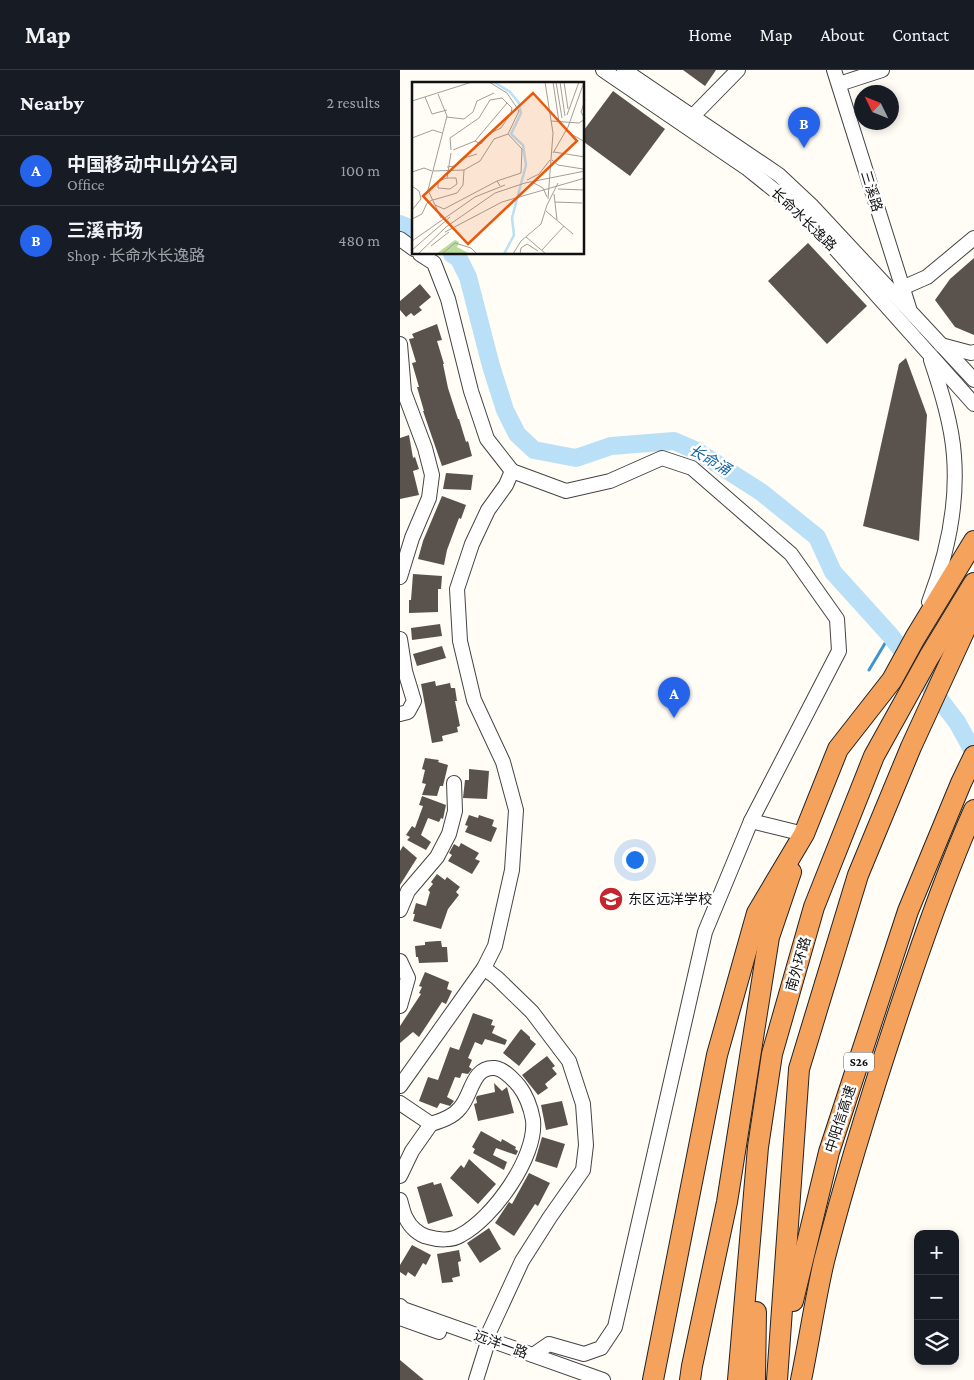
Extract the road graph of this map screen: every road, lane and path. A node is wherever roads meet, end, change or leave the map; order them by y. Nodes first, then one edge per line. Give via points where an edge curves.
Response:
1 (603, 70) edge
2 (624, 70) edge
3 (834, 70) edge
4 (882, 70) edge
5 (736, 71) edge
6 (839, 84) junction
7 (688, 121) junction
8 (974, 238) edge
9 (400, 240) edge
10 (412, 248) edge
11 (422, 255) edge
12 (893, 257) junction
13 (873, 271) junction
14 (902, 288) junction
15 (910, 312) junction
16 (400, 344) edge
17 (941, 345) junction
18 (974, 352) edge
19 (929, 355) junction
20 (974, 380) edge
21 (974, 404) edge
22 (512, 471) junction
23 (974, 541) edge
24 (400, 577) edge
25 (974, 583) edge
26 (974, 610) edge
27 (915, 638) junction
28 (400, 639) edge
29 (400, 714) edge
30 (974, 756) edge
31 (454, 783) dead end
32 (974, 810) edge
33 (751, 821) junction
34 (804, 834) junction
35 (400, 910) edge
36 (400, 961) edge
37 (484, 968) junction
38 (400, 1006) edge
39 (400, 1086) edge
40 (400, 1103) edge
41 (431, 1124) junction
42 (758, 1147) junction
43 (400, 1176) edge
44 (400, 1200) edge
45 (400, 1306) edge
46 (400, 1318) edge
47 (486, 1344) junction
48 (533, 1355) junction
49 (476, 1380) edge
50 (592, 1380) edge
51 (603, 1380) edge
52 (653, 1380) edge
53 (690, 1380) edge
54 (738, 1380) edge
55 (755, 1380) edge
56 (778, 1380) edge
57 (801, 1380) edge

1 - 7 street, 长命水长逸路
2 - 7 street, 长命水长逸路
3 - 6 street, 三溪路
4 - 6 street
5 - 7 street
6 - 12 street, 三溪路
7 - 13 street, 长命水长逸路 via 779,175 812,205
7 - 19 street, 长命水长逸路 via 794,206
8 - 14 street via 927,277
9 - 10 street
11 - 22 street via 434,263 448,299 486,439
12 - 13 street via 884,268
12 - 14 street, 三溪路
13 - 15 street, 长命水长逸路
14 - 15 street, 三溪路
15 - 17 street, 长命水长逸路
16 - 24 street via 404,392 432,476 429,498
17 - 18 street
17 - 20 street, 长命水长逸路
19 - 21 street, 长命水长逸路
19 - 27 street via 944,398 954,456 953,515 941,571
22 - 33 street via 566,491 610,481 662,458 692,468 791,554 837,619 839,651
22 - 37 street via 472,544 457,589 460,641 474,700 502,762 516,810 512,870 495,946
23 - 27 highway
25 - 42 highway, 南外环路 via 874,756 814,907 772,1054
26 - 56 highway via 858,875 799,1069
27 - 34 highway via 892,680 838,748
28 - 29 street via 414,701 408,712
30 - 56 highway, 中阳信高速 / S26 via 908,911 829,1152 796,1284
31 - 35 street via 455,811 449,834 437,857 408,891
32 - 57 highway, 中阳信高速 / S26 via 916,961 878,1074 824,1263
33 - 34 street
33 - 48 street via 704,932 615,1326 601,1348 584,1354 549,1344
34 - 52 highway via 757,913 716,1054
34 - 53 highway via 769,937 727,1202
36 - 38 street via 408,978
37 - 39 street
37 - 47 street via 532,1012 569,1061 583,1104 586,1145 583,1170 522,1261
40 - 41 street
41 - 43 street
41 - 44 street via 444,1120 460,1108 476,1076 485,1069 496,1068 513,1078 525,1094 533,1121 530,1143 519,1172 485,1218 460,1236 439,1240 420,1235 406,1219
42 - 54 highway, 南外环路
42 - 55 highway
45 - 47 street, 远洋一路
46 - 47 street, 远洋一路
47 - 48 street, 远洋一路
47 - 49 street
47 - 50 street, 远洋一路
48 - 51 street, 远洋一路

